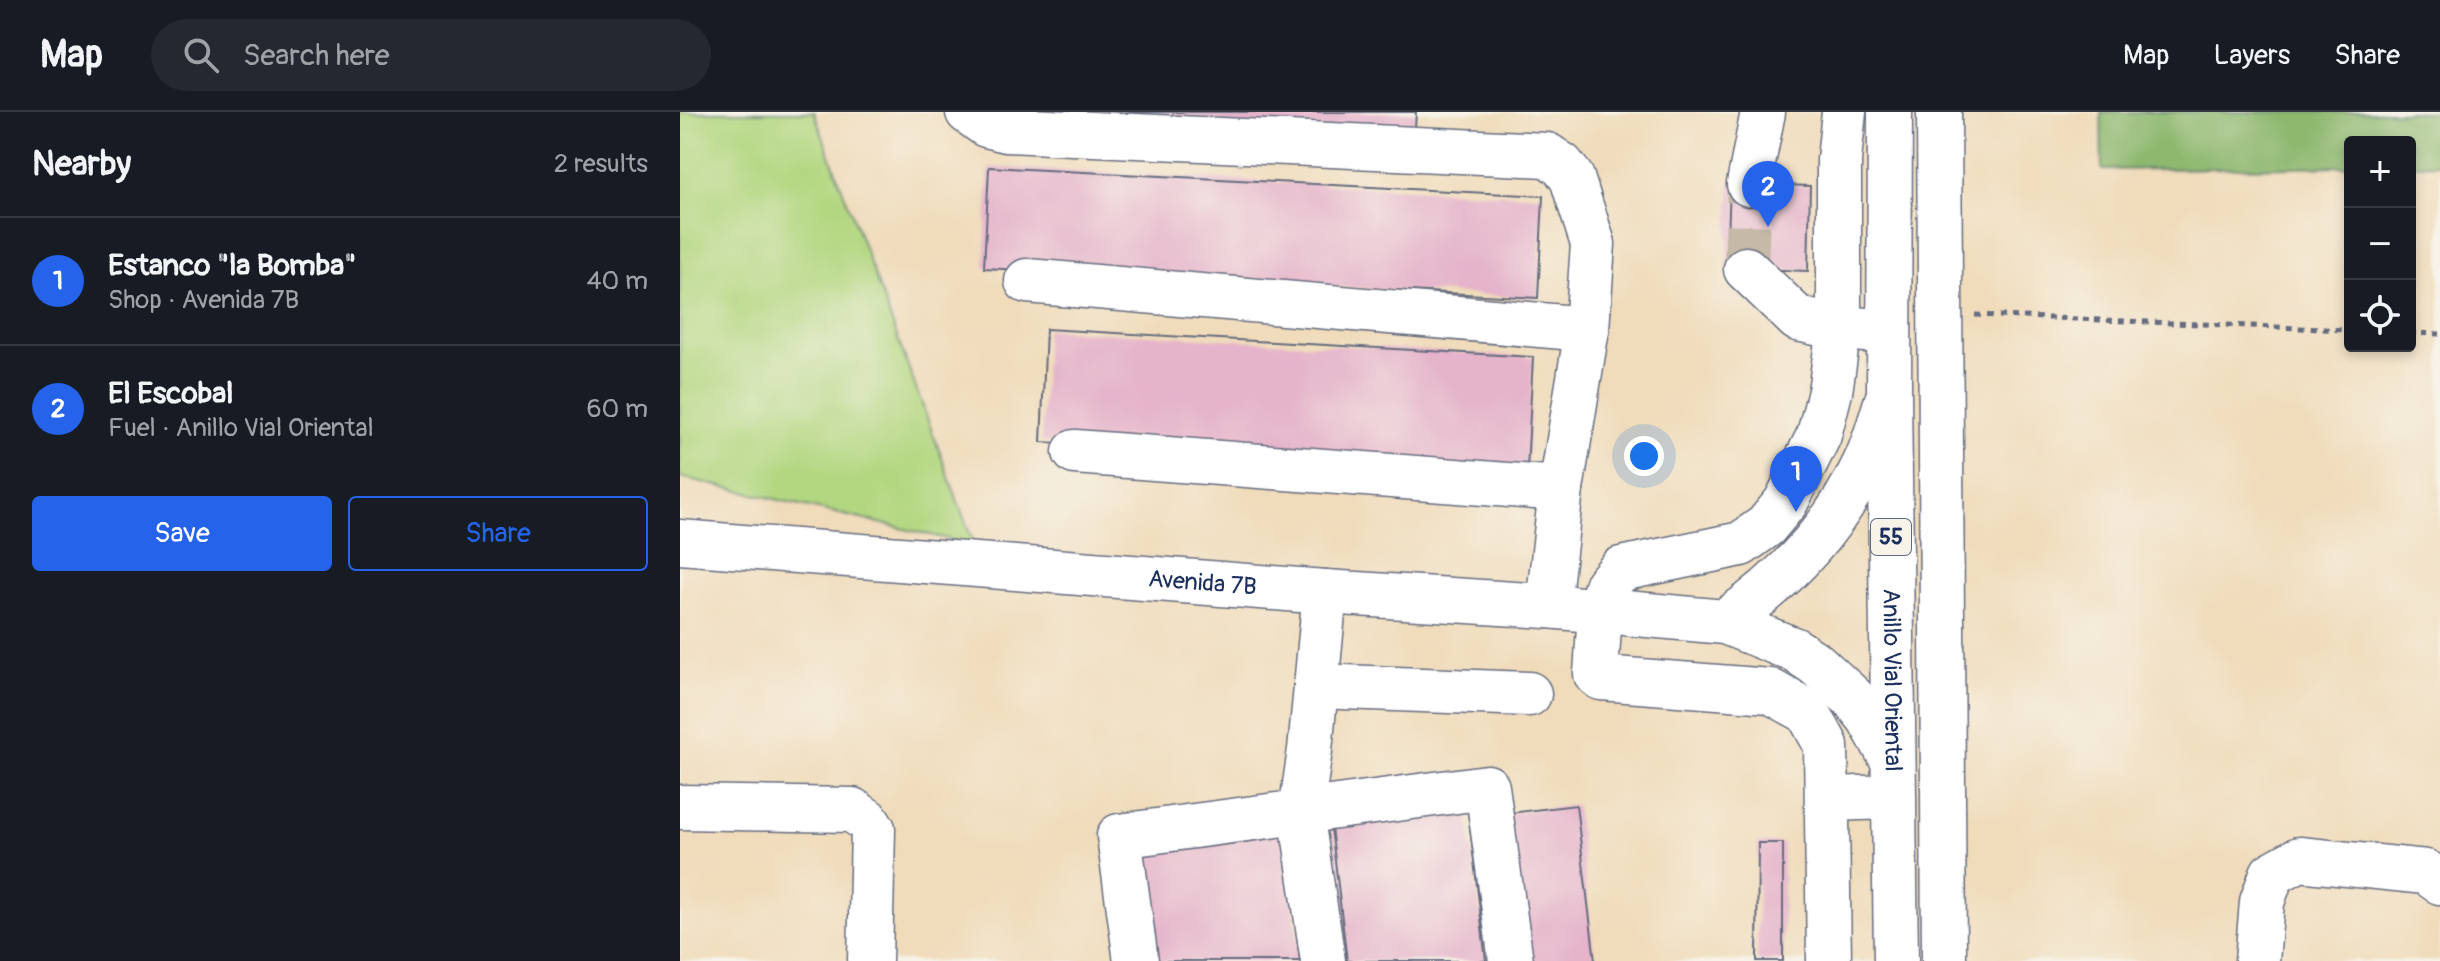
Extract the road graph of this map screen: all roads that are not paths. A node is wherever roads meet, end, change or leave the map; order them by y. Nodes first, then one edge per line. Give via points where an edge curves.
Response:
1 (968, 112) edge
2 (1763, 112) edge
3 (1844, 112) edge
4 (1890, 112) edge
5 (1939, 112) edge
6 (1749, 184) tunnel mouth
7 (1746, 269) dead end
8 (1027, 281) dead end
9 (1839, 328) junction
10 (1587, 329) junction
11 (1890, 333) junction
12 (1889, 394) junction
13 (1075, 452) dead end
14 (1561, 489) junction
15 (680, 542) edge
16 (1325, 592) junction
17 (1548, 606) junction
18 (1600, 611) junction
19 (1725, 622) junction
20 (1316, 686) junction
21 (1529, 694) dead end
22 (1893, 779) junction
23 (1828, 799) junction
24 (680, 807) edge
25 (1301, 812) junction
26 (2440, 882) edge
27 (870, 961) edge
28 (1136, 961) edge
29 (1323, 961) edge
30 (1511, 961) edge
31 (1829, 961) edge
32 (1896, 961) edge
33 (1944, 961) edge
34 (2257, 961) edge

1 - 10 main road via 986,125 1006,130 1547,155 1572,178 1593,244
2 - 6 main road
3 - 9 main road
4 - 11 main road, Anillo Vial Oriental / 55
5 - 33 main road, Anillo Vial Oriental / 55
7 - 9 main road via 1798,319
8 - 10 main road
9 - 11 main road
9 - 18 main road via 1819,435 1786,502 1766,526 1741,544 1621,569 1606,586
10 - 14 main road
11 - 12 main road, Anillo Vial Oriental / 55
12 - 19 main road via 1864,465 1828,526 1782,579
12 - 22 main road, Anillo Vial Oriental / 55
13 - 14 main road
14 - 17 main road
15 - 16 main road, Avenida 7B
16 - 17 main road, Avenida 7B
16 - 20 main road
17 - 18 main road, Avenida 7B
18 - 19 main road, Avenida 7B
18 - 23 main road via 1595,657 1601,678 1770,691 1808,712 1826,745
19 - 22 main road, Avenida 7B via 1795,650 1853,698 1875,728
20 - 21 main road
20 - 25 main road
22 - 23 main road
22 - 32 main road, Anillo Vial Oriental / 55
23 - 31 main road
24 - 27 main road via 861,814 873,829
25 - 28 main road via 1119,836
25 - 29 main road
25 - 30 main road via 1487,787
26 - 34 main road via 2426,872 2299,859 2272,874 2262,902

